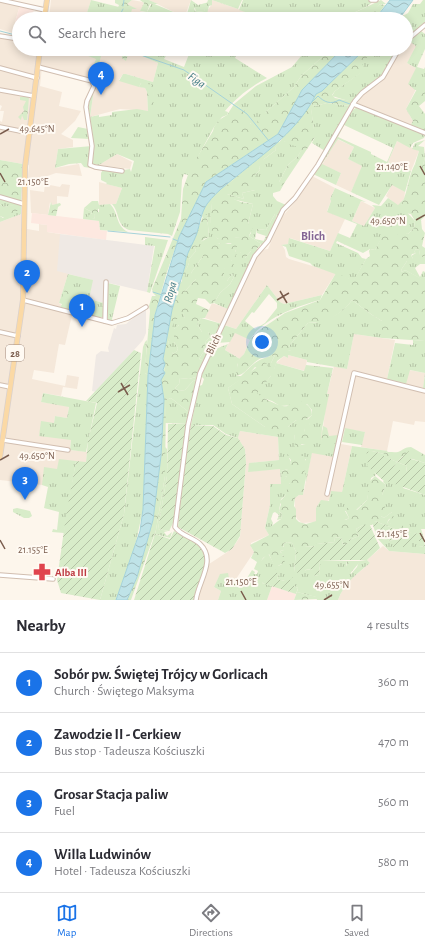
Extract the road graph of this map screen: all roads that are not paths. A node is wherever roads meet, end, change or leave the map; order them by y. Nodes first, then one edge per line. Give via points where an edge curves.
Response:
1 (0, 0) edge
2 (47, 0) edge
3 (370, 0) edge
4 (376, 0) edge
5 (46, 10) joint
6 (425, 25) edge
7 (413, 35) edge
8 (0, 36) edge
9 (12, 38) edge
10 (39, 56) edge
11 (396, 56) edge
12 (38, 67) junction
13 (0, 68) edge
14 (37, 78) junction
15 (0, 90) edge
16 (34, 96) junction
17 (353, 104) junction
18 (0, 127) edge
19 (30, 133) junction
20 (425, 133) edge
21 (122, 170) dead end
22 (0, 197) edge
23 (24, 204) junction
24 (106, 282) dead end
25 (22, 300) junction
26 (146, 307) dead end
27 (105, 321) junction
28 (0, 332) edge
29 (18, 336) junction
30 (0, 385) edge
31 (10, 387) junction
32 (425, 391) edge
33 (2, 430) edge
34 (3, 440) junction
35 (68, 450) dead end
36 (0, 457) edge
37 (327, 494) dead end
38 (0, 575) edge
39 (53, 579) dead end
40 (196, 600) edge

1 - 5 street
2 - 5 main road
3 - 4 street
6 - 7 street
8 - 9 street
10 - 12 main road, 28
11 - 17 street via 383,77 362,93
12 - 14 main road, 28
12 - 21 street via 92,81 94,86 86,107 92,146 90,165
13 - 14 street
14 - 16 main road, 28
15 - 16 street
16 - 19 main road, 28
17 - 20 street
17 - 40 street, Blich via 318,165 280,215 268,241 258,250 200,373 188,425 175,527 177,531 200,545 205,552 207,566
18 - 19 street
19 - 23 main road, 28
22 - 23 street
23 - 25 main road, 28
24 - 27 street
25 - 27 street
25 - 29 main road, 28
26 - 27 street via 121,322
28 - 29 street
29 - 31 main road, 28
30 - 31 street
31 - 33 main road, 28
32 - 37 street via 354,373
33 - 34 main road, 28
34 - 35 street
34 - 36 main road, 28
38 - 39 street

